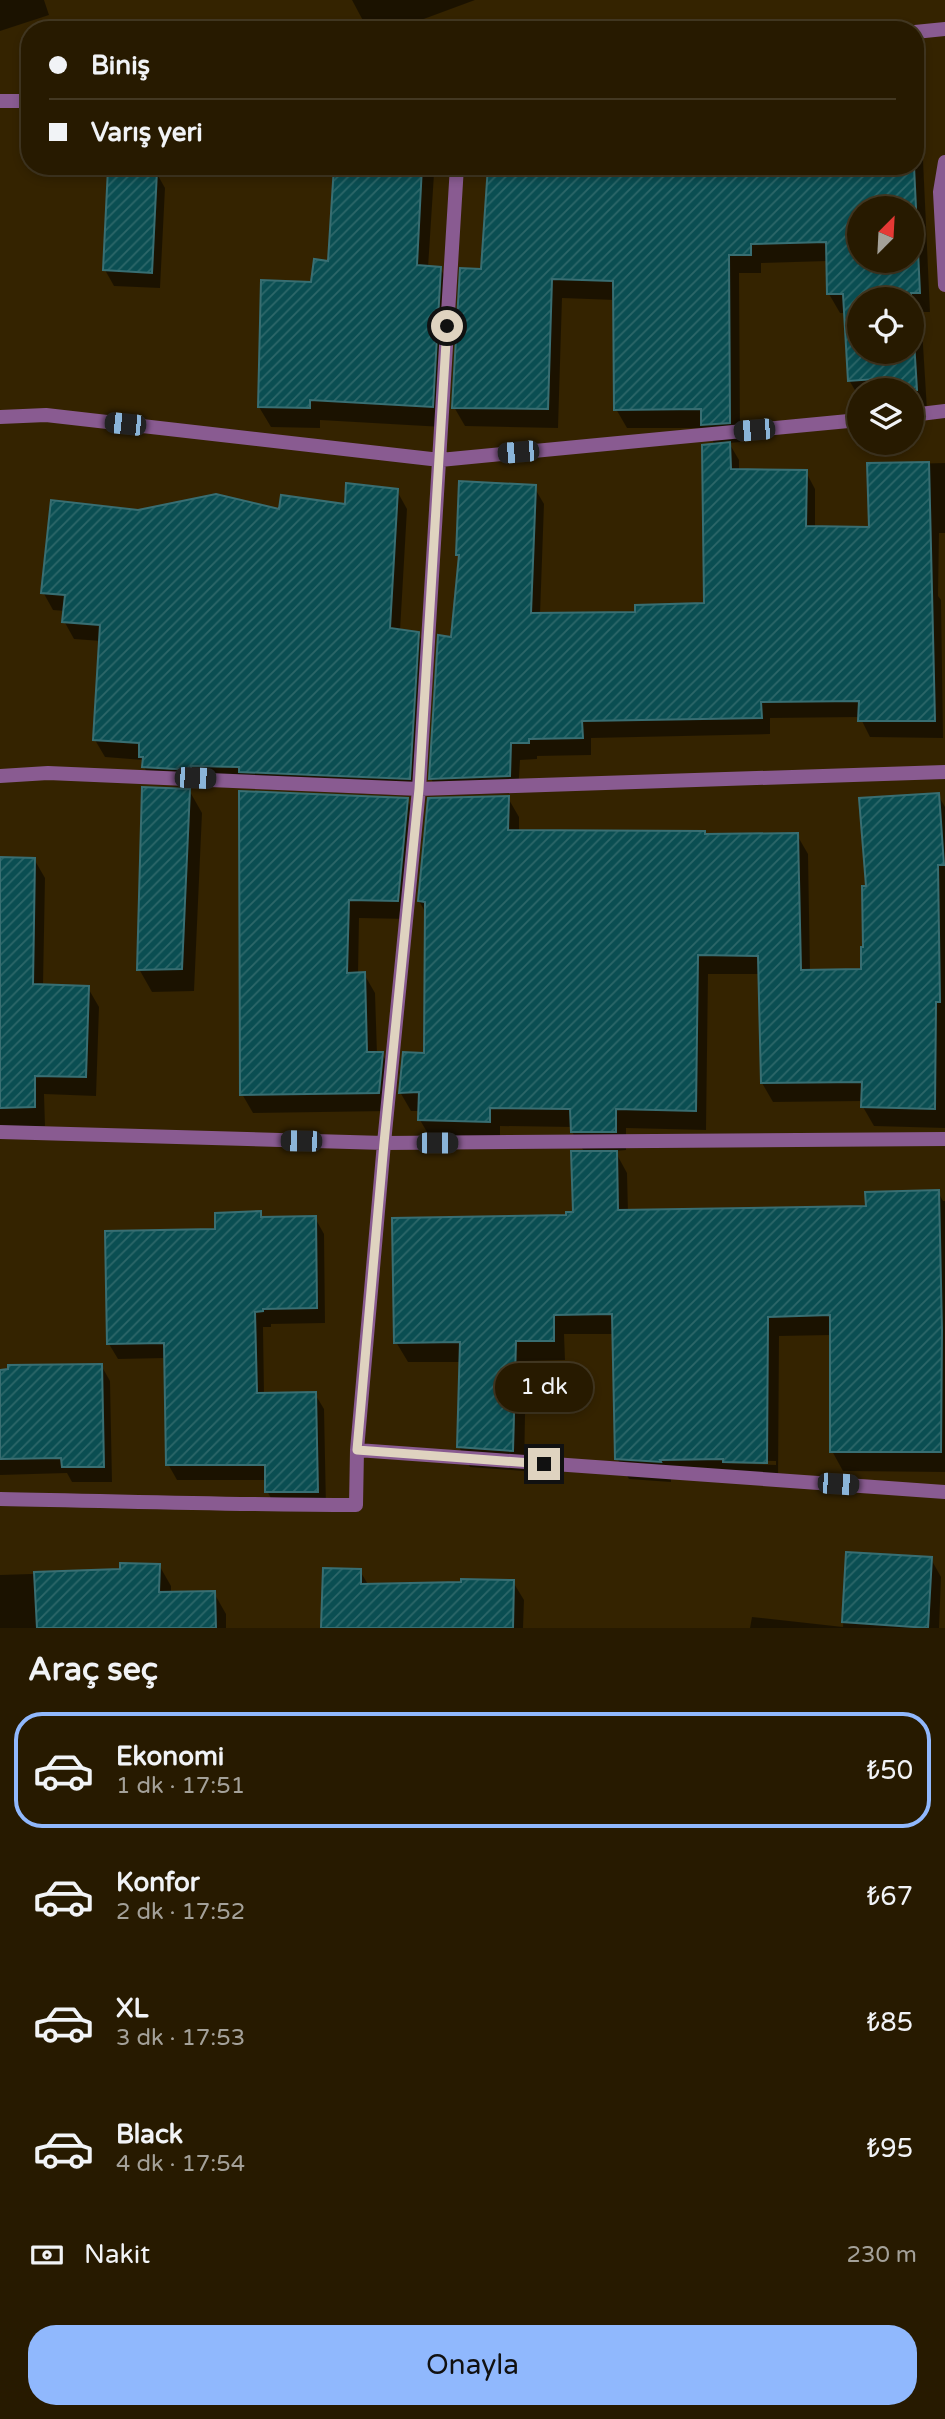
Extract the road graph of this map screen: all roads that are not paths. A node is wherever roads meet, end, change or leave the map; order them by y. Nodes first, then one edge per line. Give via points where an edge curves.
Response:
1 (945, 29) edge
2 (924, 32) edge
3 (0, 101) edge
4 (21, 101) edge
5 (945, 162) edge
6 (456, 175) edge
7 (945, 285) edge
8 (945, 411) edge
9 (924, 414) edge
10 (0, 416) edge
11 (847, 421) edge
12 (440, 460) junction
13 (945, 772) edge
14 (0, 776) edge
15 (419, 789) junction
16 (0, 1132) edge
17 (945, 1139) edge
18 (384, 1143) junction
19 (357, 1450) junction
20 (945, 1492) edge
21 (0, 1499) edge

1 - 2 street
3 - 4 street
5 - 7 street via 940,192
6 - 12 street
8 - 9 street
10 - 12 street via 46,415
11 - 12 street
12 - 15 street
13 - 15 street
14 - 15 street via 61,774
15 - 18 street
16 - 18 street
17 - 18 street
18 - 19 street
19 - 20 street
19 - 21 street via 356,1505

